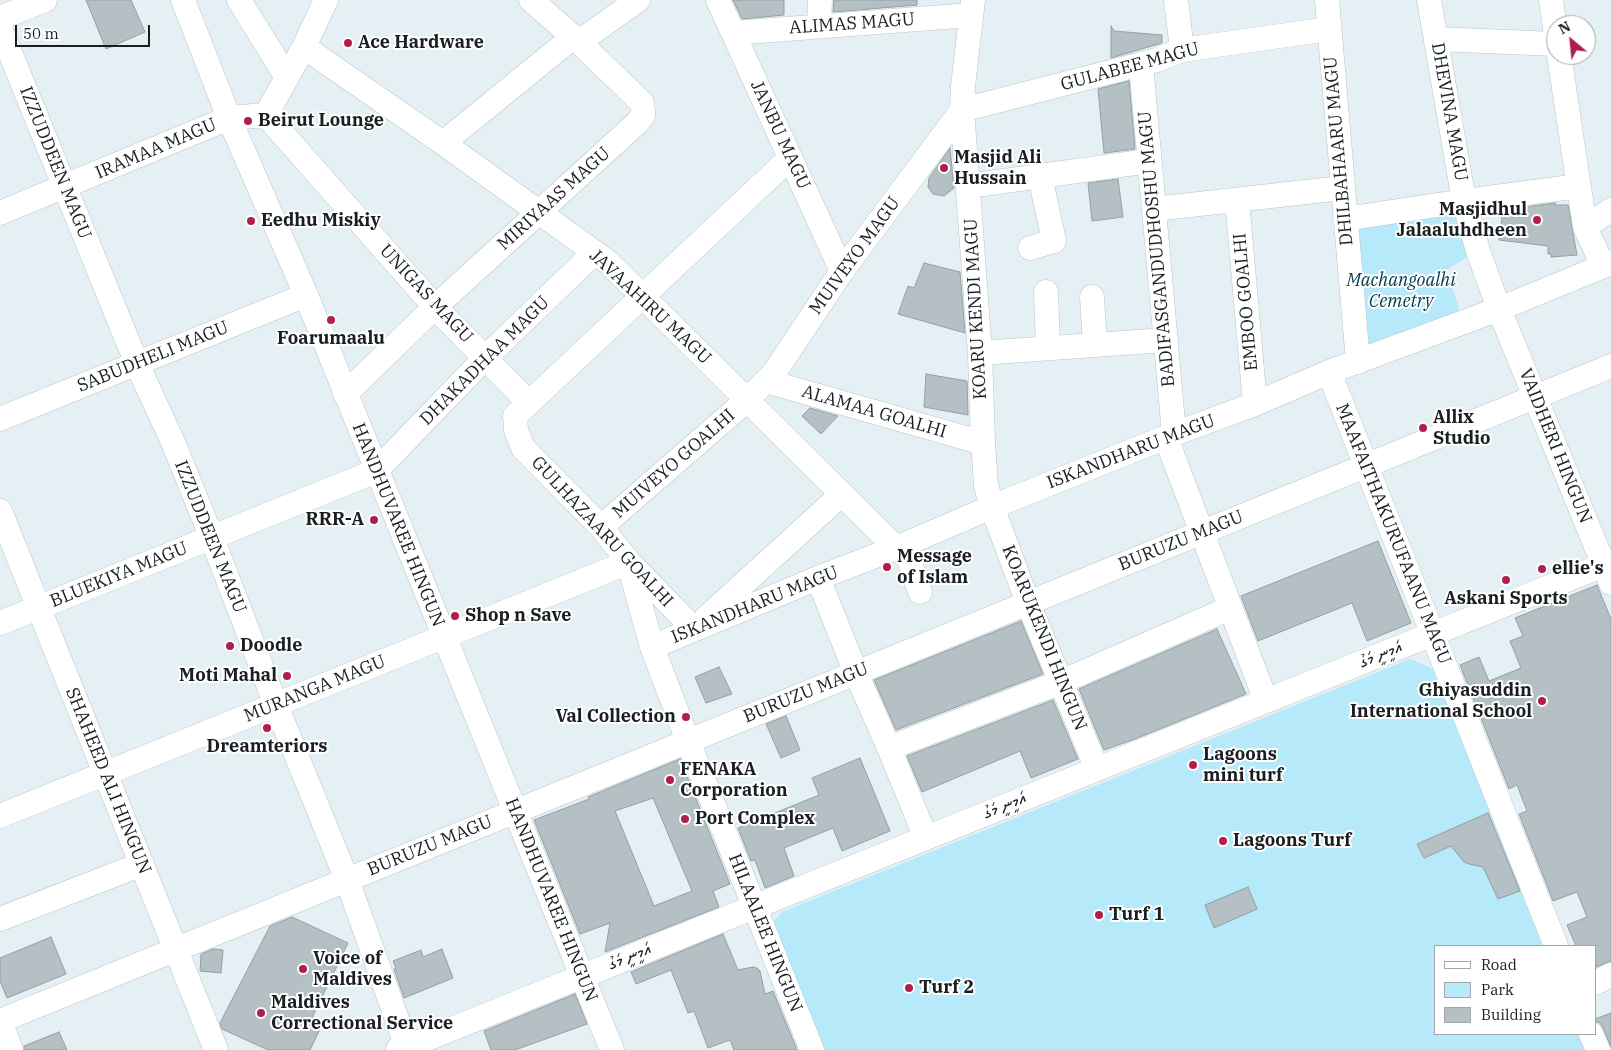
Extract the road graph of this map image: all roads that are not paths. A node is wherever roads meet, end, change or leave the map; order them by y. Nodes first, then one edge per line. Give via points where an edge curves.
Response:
1 (45, 0) edge
2 (183, 0) edge
3 (239, 0) edge
4 (326, 0) edge
5 (531, 0) edge
6 (638, 0) edge
7 (718, 0) edge
8 (820, 0) edge
9 (1176, 0) edge
10 (1326, 0) edge
11 (1429, 0) edge
12 (1551, 0) edge
13 (972, 7) edge
14 (1553, 15) edge
15 (0, 18) edge
16 (819, 26) junction
17 (0, 28) edge
18 (1329, 29) junction
19 (733, 33) junction
20 (1436, 39) junction
21 (576, 40) junction
22 (1546, 44) edge
23 (304, 46) junction
24 (1182, 50) junction
25 (1141, 64) junction
26 (1561, 65) edge
27 (286, 76) junction
28 (962, 110) junction
29 (266, 114) junction
30 (229, 118) junction
31 (443, 143) junction
32 (790, 158) junction
33 (1149, 161) junction
34 (1040, 176) junction
35 (968, 186) junction
36 (1579, 186) junction
37 (64, 187) junction
38 (1342, 188) junction
39 (1237, 200) junction
40 (1464, 201) junction
41 (1154, 209) junction
42 (1611, 210) edge
43 (539, 212) junction
44 (0, 213) edge
45 (1345, 220) junction
46 (1585, 227) junction
47 (1030, 248) dead end
48 (594, 252) junction
49 (1607, 264) edge
50 (842, 271) junction
51 (1046, 292) dead end
52 (306, 296) junction
53 (643, 297) junction
54 (1092, 297) dead end
55 (435, 307) junction
56 (1499, 309) junction
57 (1166, 340) junction
58 (1095, 345) junction
59 (1048, 348) junction
60 (980, 353) junction
61 (485, 358) junction
62 (1358, 362) junction
63 (137, 364) junction
64 (1611, 366) edge
65 (1329, 372) junction
66 (766, 381) junction
67 (345, 394) junction
68 (1536, 396) junction
69 (747, 400) junction
70 (529, 403) junction
71 (1255, 404) junction
72 (0, 419) edge
73 (1170, 436) junction
74 (982, 443) junction
75 (1365, 466) junction
76 (376, 471) junction
77 (842, 494) junction
78 (992, 507) junction
79 (0, 512) edge
80 (601, 528) junction
81 (1201, 532) junction
82 (212, 538) junction
83 (900, 547) junction
84 (629, 562) junction
85 (1609, 570) edge
86 (818, 578) junction
87 (920, 592) dead end
88 (1028, 603) junction
89 (39, 608) junction
90 (1230, 608) junction
91 (0, 623) edge
92 (694, 629) junction
93 (1432, 634) junction
94 (444, 637) junction
95 (652, 647) junction
96 (856, 673) junction
97 (1061, 682) junction
98 (1266, 701) junction
99 (276, 705) junction
100 (688, 741) junction
101 (889, 748) junction
102 (1097, 769) junction
103 (106, 774) junction
104 (515, 812) junction
105 (0, 816) edge
106 (926, 838) junction
107 (142, 864) junction
108 (348, 880) junction
109 (755, 907) junction
110 (0, 919) edge
111 (1556, 945) edge
112 (176, 949) junction
113 (1611, 975) edge
114 (582, 977) junction
115 (1596, 982) edge
116 (0, 1021) edge
117 (0, 1027) edge
118 (1592, 1035) edge
119 (405, 1049) edge
120 (10, 1050) edge
121 (216, 1050) edge
122 (612, 1050) edge
123 (812, 1050) edge
124 (1598, 1050) edge

1 - 15 street
2 - 30 street, HANDHUVAREE HINGUN
3 - 27 street
4 - 23 street
5 - 21 street, MIRIYAAS MAGU
6 - 21 street
7 - 19 street, JANBU MAGU
8 - 16 street
9 - 24 street
10 - 18 street, DHILBAHAARU MAGU
11 - 20 street, DHEVINA MAGU
12 - 14 street
13 - 16 street, ALIMAS MAGU
13 - 28 street, KOARU KENDI MAGU
16 - 19 street, ALIMAS MAGU
17 - 37 street, IZZUDDEEN MAGU
18 - 24 street, GULABEE MAGU
18 - 38 street, DHILBAHAARU MAGU
19 - 32 street, JANBU MAGU
20 - 22 street
20 - 40 street, DHEVINA MAGU
21 - 31 street
21 - 43 street, MIRIYAAS MAGU via 642,104 643,115
23 - 27 street
23 - 31 street, JAVAAHIRU MAGU
24 - 25 street, GULABEE MAGU
25 - 28 street, GULABEE MAGU
25 - 33 street, BADIFASGANDUDHOSHU MAGU
26 - 36 street
27 - 29 street
28 - 35 street, KOARU KENDI MAGU
28 - 50 street, MUIVEYO MAGU
29 - 30 street, IRAMAA MAGU
29 - 55 street, UNIGAS MAGU
30 - 37 street, IRAMAA MAGU
30 - 52 street, HANDHUVAREE HINGUN
31 - 43 street, JAVAAHIRU MAGU
32 - 50 street, JANBU MAGU
32 - 53 street
33 - 34 street
33 - 41 street, BADIFASGANDUDHOSHU MAGU
34 - 35 street
34 - 47 street via 1054,241
35 - 60 street, KOARU KENDI MAGU
36 - 40 street
36 - 46 street
37 - 44 street, IRAMAA MAGU
37 - 63 street, IZZUDDEEN MAGU
38 - 39 street
38 - 45 street, DHILBAHAARU MAGU
39 - 41 street
39 - 71 street, EMBOO GOALHI
40 - 45 street
40 - 56 street, DHEVINA MAGU
41 - 57 street, BADIFASGANDUDHOSHU MAGU
42 - 46 street
43 - 48 street, JAVAAHIRU MAGU
43 - 55 street, MIRIYAAS MAGU
45 - 62 street, DHILBAHAARU MAGU
46 - 49 street
48 - 53 street, JAVAAHIRU MAGU
48 - 61 street, DHAKADHAA MAGU
49 - 56 street, ISKANDHARU MAGU
50 - 66 street, MUIVEYO MAGU
51 - 59 street
52 - 63 street, SABUDHELI MAGU
52 - 67 street, HANDHUVAREE HINGUN
53 - 69 street, JAVAAHIRU MAGU
53 - 70 street
54 - 58 street
55 - 61 street, UNIGAS MAGU
55 - 67 street, MIRIYAAS MAGU
56 - 62 street, ISKANDHARU MAGU
56 - 68 street, VAIDHERI HINGUN
57 - 58 street
57 - 73 street, BADIFASGANDUDHOSHU MAGU
58 - 59 street
59 - 60 street
60 - 74 street, KOARU KENDI MAGU
61 - 70 street, UNIGAS MAGU
61 - 76 street, DHAKADHAA MAGU
62 - 65 street, ISKANDHARU MAGU
63 - 72 street, SABUDHELI MAGU
63 - 82 street, IZZUDDEEN MAGU
64 - 68 street, BURUZU MAGU
65 - 71 street, ISKANDHARU MAGU
65 - 75 street, MAAFAITHAKURUFAANU MAGU
66 - 69 street, MUIVEYO MAGU
66 - 74 street, ALAMAA GOALHI
67 - 76 street, HANDHUVAREE HINGUN
68 - 75 street, BURUZU MAGU
68 - 85 street, VAIDHERI HINGUN
69 - 77 street, JAVAAHIRU MAGU
69 - 80 street, MUIVEYO GOALHI
70 - 80 street, GULHAZAARU GOALHI via 514,416 523,448
71 - 73 street, ISKANDHARU MAGU
73 - 78 street, ISKANDHARU MAGU
73 - 81 street, BADIFASGANDUDHOSHU MAGU
74 - 78 street, KOARU KENDI MAGU via 986,485
75 - 81 street, BURUZU MAGU
75 - 93 street, MAAFAITHAKURUFAANU MAGU
76 - 82 street, BLUEKIYA MAGU
76 - 94 street, HANDHUVAREE HINGUN
77 - 83 street, JAVAAHIRU MAGU
77 - 92 street
78 - 83 street, ISKANDHARU MAGU
78 - 88 street, KOARUKENDI HINGUN
79 - 89 street, SHAHEED ALI HINGUN
80 - 84 street, GULHAZAARU GOALHI
81 - 88 street, BURUZU MAGU
81 - 90 street, BADIFASGANDUDHOSHU MAGU
82 - 89 street, BLUEKIYA MAGU
82 - 99 street, IZZUDDEEN MAGU
83 - 86 street, ISKANDHARU MAGU
83 - 87 street
84 - 92 street, GULHAZAARU GOALHI
84 - 94 street, MURANGA MAGU
84 - 95 street, HILAALEE HINGUN
85 - 93 street, އަމީނީ މަގު
86 - 92 street, ISKANDHARU MAGU
86 - 96 street
88 - 96 street, BURUZU MAGU
88 - 97 street, KOARUKENDI HINGUN
89 - 91 street, BLUEKIYA MAGU
89 - 103 street, SHAHEED ALI HINGUN
90 - 97 street
90 - 98 street, BADIFASGANDUDHOSHU MAGU
92 - 95 street, ISKANDHARU MAGU
93 - 98 street, އަމީނީ މަގު
93 - 111 street, MAAFAITHAKURUFAANU MAGU
94 - 99 street, MURANGA MAGU
94 - 104 street, HANDHUVAREE HINGUN
95 - 100 street, HILAALEE HINGUN
96 - 100 street, BURUZU MAGU
96 - 101 street
97 - 101 street
97 - 102 street, KOARUKENDI HINGUN
98 - 102 street, އަމީނީ މަގު
99 - 103 street, MURANGA MAGU
99 - 108 street, IZZUDDEEN MAGU
100 - 104 street, BURUZU MAGU
100 - 109 street, HILAALEE HINGUN
101 - 106 street
102 - 106 street, އަމީނީ މަގު
103 - 105 street, MURANGA MAGU
103 - 107 street, SHAHEED ALI HINGUN
104 - 108 street, BURUZU MAGU
104 - 114 street, HANDHUVAREE HINGUN
106 - 109 street, އަމީނީ މަގު
107 - 110 street
107 - 112 street, SHAHEED ALI HINGUN
108 - 112 street, BURUZU MAGU
108 - 119 street, IZZUDDEEN MAGU
109 - 114 street, އަމީނީ މަގު
109 - 123 street, HILAALEE HINGUN
112 - 116 street, BURUZU MAGU
112 - 121 street, SHAHEED ALI HINGUN
113 - 115 street
114 - 119 street, އަމީނީ މަގު
114 - 122 street, HANDHUVAREE HINGUN
117 - 120 main road
118 - 124 street

